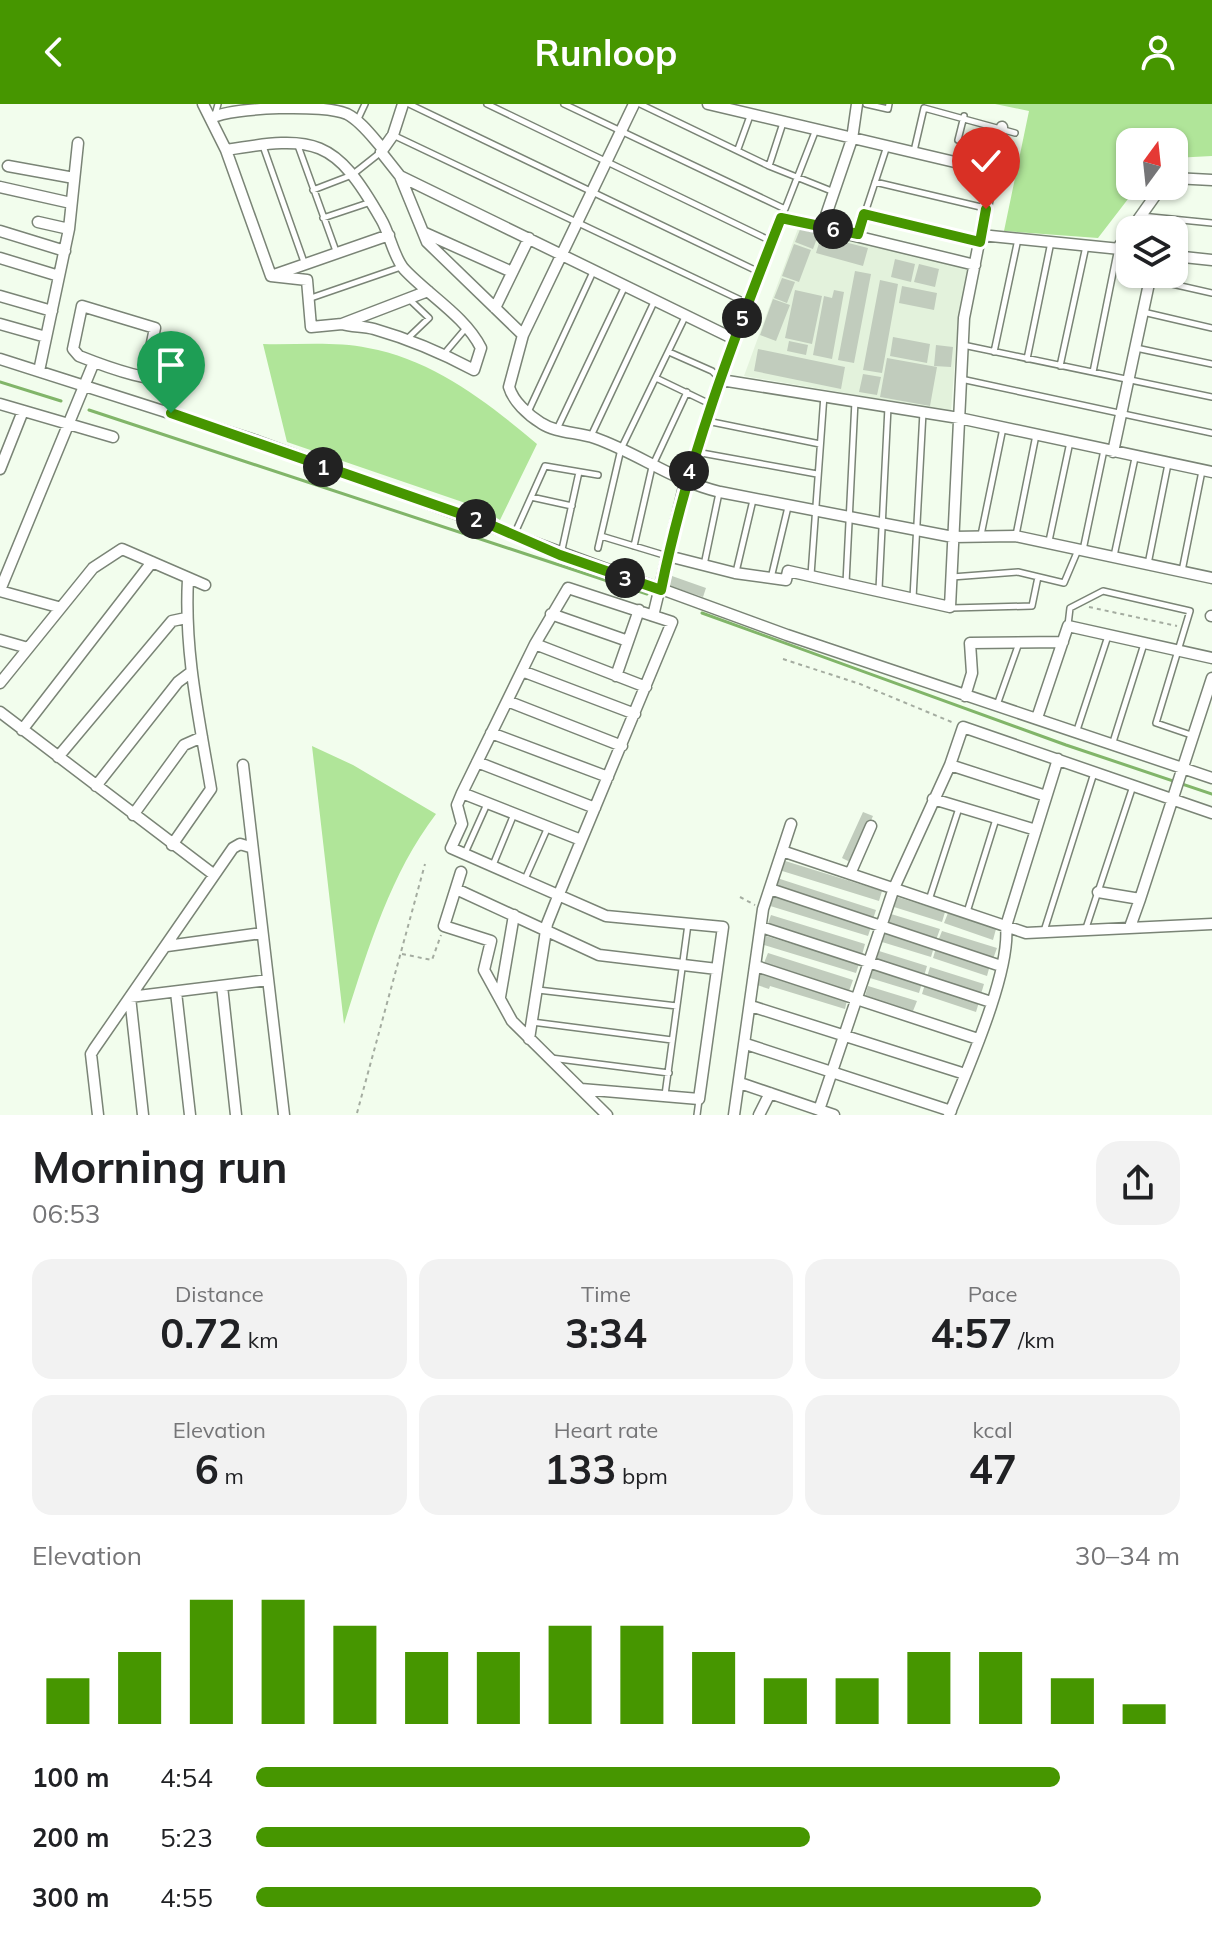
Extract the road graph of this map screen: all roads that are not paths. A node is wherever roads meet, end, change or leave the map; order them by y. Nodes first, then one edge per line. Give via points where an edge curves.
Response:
1 (203, 104) edge
2 (218, 104) edge
3 (365, 104) edge
4 (406, 104) edge
5 (487, 104) edge
6 (564, 104) edge
7 (637, 104) edge
8 (708, 104) edge
9 (857, 104) edge
10 (866, 104) edge
11 (889, 104) edge
12 (295, 106) edge
13 (256, 107) edge
14 (331, 107) edge
15 (750, 116) junction
16 (964, 116) junction
17 (213, 117) junction
18 (357, 122) junction
19 (783, 123) junction
20 (1002, 127) junction
21 (621, 131) junction
22 (815, 132) junction
23 (1015, 133) dead end
24 (393, 135) junction
25 (852, 139) junction
26 (958, 140) dead end
27 (78, 143) dead end
28 (297, 143) junction
29 (263, 145) junction
30 (738, 149) junction
31 (886, 149) junction
32 (226, 150) junction
33 (382, 150) junction
34 (913, 154) junction
35 (607, 161) junction
36 (8, 166) dead end
37 (769, 166) junction
38 (993, 171) junction
39 (352, 175) junction
40 (400, 176) junction
41 (74, 178) junction
42 (797, 178) junction
43 (1188, 179) edge
44 (1212, 180) edge
45 (875, 182) junction
46 (0, 187) edge
47 (313, 190) junction
48 (592, 191) junction
49 (834, 192) junction
50 (1151, 200) edge
51 (371, 202) junction
52 (71, 203) junction
53 (986, 209) junction
54 (783, 213) junction
55 (864, 214) junction
56 (1139, 216) edge
57 (323, 218) junction
58 (578, 221) junction
59 (1188, 221) edge
60 (38, 222) dead end
61 (1212, 223) edge
62 (822, 227) junction
63 (69, 229) junction
64 (0, 231) edge
65 (425, 233) junction
66 (858, 234) junction
67 (389, 235) junction
68 (529, 238) junction
69 (980, 238) junction
70 (1018, 239) junction
71 (772, 241) junction
72 (1051, 242) junction
73 (1086, 245) junction
74 (1116, 248) edge
75 (65, 251) junction
76 (336, 251) junction
77 (562, 254) junction
78 (1188, 257) edge
79 (0, 258) edge
80 (1116, 258) edge
81 (1212, 260) edge
82 (304, 262) junction
83 (975, 265) junction
84 (402, 267) junction
85 (595, 269) junction
86 (512, 272) junction
87 (760, 273) junction
88 (59, 276) junction
89 (271, 276) junction
90 (625, 284) junction
91 (1188, 286) edge
92 (1148, 288) edge
93 (428, 291) junction
94 (1212, 293) edge
95 (0, 296) edge
96 (408, 298) junction
97 (308, 300) junction
98 (656, 300) junction
99 (748, 304) junction
100 (495, 308) junction
101 (52, 311) junction
102 (1143, 312) junction
103 (686, 314) junction
104 (0, 324) edge
105 (342, 324) junction
106 (466, 328) junction
107 (1212, 328) edge
108 (523, 335) junction
109 (46, 337) junction
110 (734, 339) junction
111 (406, 340) junction
112 (962, 345) junction
113 (1136, 348) junction
114 (669, 352) junction
115 (994, 352) junction
116 (444, 354) junction
117 (194, 357) dead end
118 (0, 359) edge
119 (1027, 359) junction
120 (94, 362) junction
121 (1212, 364) edge
122 (1060, 366) junction
123 (39, 371) junction
124 (1093, 372) junction
125 (145, 377) junction
126 (656, 378) junction
127 (960, 379) junction
128 (721, 380) junction
129 (1129, 380) junction
130 (86, 386) junction
131 (687, 392) junction
132 (824, 394) junction
133 (1212, 397) edge
134 (855, 400) junction
135 (0, 404) edge
136 (711, 404) junction
137 (888, 406) junction
138 (23, 411) junction
139 (923, 411) junction
140 (527, 413) junction
141 (1121, 414) junction
142 (959, 418) junction
143 (706, 421) junction
144 (67, 425) junction
145 (1003, 428) junction
146 (557, 430) junction
147 (1212, 433) edge
148 (1036, 435) junction
149 (113, 437) dead end
150 (591, 437) junction
151 (1070, 442) junction
152 (820, 444) junction
153 (621, 449) junction
154 (1109, 451) junction
155 (696, 452) junction
156 (1136, 457) junction
157 (1168, 463) junction
158 (652, 467) junction
159 (0, 469) edge
160 (1207, 471) edge
161 (579, 472) junction
162 (817, 474) junction
163 (598, 475) dead end
164 (685, 483) junction
165 (720, 492) junction
166 (531, 497) junction
167 (753, 499) junction
168 (572, 506) junction
169 (788, 506) junction
170 (816, 512) junction
171 (850, 518) junction
172 (882, 524) junction
173 (917, 531) junction
174 (513, 536) junction
175 (601, 536) junction
176 (981, 536) junction
177 (1015, 536) junction
178 (953, 537) junction
179 (1048, 542) junction
180 (634, 546) junction
181 (598, 548) dead end
182 (1080, 549) junction
183 (560, 555) junction
184 (668, 556) junction
185 (1114, 556) junction
186 (152, 562) junction
187 (1148, 564) junction
188 (704, 566) junction
189 (1182, 571) junction
190 (735, 573) junction
191 (811, 575) junction
192 (952, 577) junction
193 (1038, 577) junction
194 (771, 578) junction
195 (1212, 578) edge
196 (188, 579) junction
197 (846, 583) junction
198 (205, 585) dead end
199 (879, 589) junction
200 (661, 590) junction
201 (0, 591) edge
202 (913, 598) junction
203 (58, 607) junction
204 (950, 607) junction
205 (639, 610) junction
206 (551, 614) junction
207 (653, 616) junction
208 (186, 618) junction
209 (1068, 626) junction
210 (1108, 635) junction
211 (0, 640) edge
212 (628, 641) junction
213 (1019, 642) junction
214 (1063, 642) junction
215 (1145, 643) junction
216 (535, 644) junction
217 (28, 648) junction
218 (1180, 651) junction
219 (1212, 658) edge
220 (522, 671) junction
221 (190, 673) junction
222 (616, 676) junction
223 (1212, 678) edge
224 (0, 683) edge
225 (646, 687) junction
226 (965, 696) junction
227 (507, 701) junction
228 (997, 706) junction
229 (0, 712) edge
230 (635, 714) junction
231 (1037, 718) junction
232 (22, 730) junction
233 (1077, 730) junction
234 (491, 733) junction
235 (1194, 736) junction
236 (202, 737) junction
237 (1113, 742) junction
238 (622, 746) junction
239 (58, 757) junction
240 (1058, 759) junction
241 (477, 762) junction
242 (243, 765) dead end
243 (950, 765) junction
244 (1094, 772) junction
245 (1182, 772) junction
246 (608, 777) junction
247 (1212, 778) edge
248 (96, 786) junction
249 (1133, 786) junction
250 (462, 793) junction
251 (1046, 796) junction
252 (1174, 797) junction
253 (933, 799) junction
254 (487, 803) junction
255 (960, 807) junction
256 (595, 808) junction
257 (1212, 813) edge
258 (514, 814) junction
259 (133, 815) junction
260 (997, 818) junction
261 (791, 824) dead end
262 (871, 826) dead end
263 (548, 827) junction
264 (1036, 830) junction
265 (581, 840) junction
266 (172, 845) junction
267 (250, 847) junction
268 (782, 851) junction
269 (465, 853) junction
270 (493, 865) junction
271 (461, 872) dead end
272 (213, 874) junction
273 (850, 874) junction
274 (525, 879) junction
275 (894, 888) junction
276 (456, 889) junction
277 (770, 889) junction
278 (1098, 892) junction
279 (559, 894) junction
280 (1140, 899) junction
281 (929, 900) junction
282 (967, 913) junction
283 (514, 915) junction
284 (688, 924) junction
285 (1212, 924) edge
286 (881, 926) junction
287 (1006, 926) junction
288 (761, 927) junction
289 (1130, 927) junction
290 (546, 931) junction
291 (1085, 932) junction
292 (262, 933) junction
293 (1043, 933) junction
294 (167, 946) junction
295 (870, 963) junction
296 (683, 964) junction
297 (756, 966) junction
298 (1001, 966) junction
299 (717, 969) junction
300 (268, 980) junction
301 (222, 986) junction
302 (538, 990) junction
303 (176, 992) junction
304 (130, 997) junction
305 (500, 997) junction
306 (858, 999) junction
307 (991, 1002) junction
308 (677, 1006) junction
309 (751, 1006) junction
310 (532, 1022) junction
311 (845, 1036) junction
312 (529, 1039) junction
313 (978, 1039) junction
314 (672, 1040) junction
315 (746, 1044) junction
316 (547, 1057) junction
317 (833, 1072) junction
318 (669, 1073) junction
319 (965, 1074) junction
320 (740, 1083) junction
321 (581, 1089) junction
322 (770, 1093) junction
323 (665, 1096) junction
324 (699, 1099) junction
325 (805, 1110) edge
326 (819, 1110) junction
327 (950, 1113) edge
328 (98, 1115) edge
329 (143, 1115) edge
330 (190, 1115) edge
331 (236, 1115) edge
332 (284, 1115) edge
333 (607, 1115) edge
334 (697, 1115) edge
335 (734, 1115) edge
336 (759, 1115) edge
337 (834, 1115) edge

1 - 17 street
2 - 17 lane
3 - 18 lane
4 - 24 street
4 - 48 lane
5 - 35 lane
6 - 21 lane
7 - 21 street
7 - 30 lane
8 - 15 street
9 - 25 street
10 - 11 lane via 888,109
12 - 13 street
12 - 14 street
13 - 17 street
14 - 18 street
15 - 19 street
15 - 30 lane
16 - 20 lane
16 - 26 lane
16 - 34 lane via 924,108
17 - 32 street
18 - 33 street
19 - 22 street
19 - 37 lane
20 - 23 lane
20 - 38 street
21 - 35 street
21 - 54 lane
22 - 25 street
22 - 42 lane
24 - 33 street
24 - 58 lane
25 - 31 street
25 - 49 street
27 - 41 street
28 - 29 street
28 - 39 street via 331,151
28 - 47 lane
29 - 32 street
29 - 82 lane
30 - 37 lane
31 - 34 street
31 - 45 lane
32 - 89 street
33 - 39 lane
33 - 40 street
34 - 38 street
35 - 48 street
35 - 71 lane
36 - 41 street
37 - 42 lane
38 - 53 street
39 - 47 lane
39 - 51 street
40 - 65 street
40 - 68 street
41 - 52 street
42 - 49 lane
42 - 54 lane
43 - 44 street
45 - 53 lane
45 - 55 lane
46 - 52 street
47 - 57 lane
48 - 58 street
48 - 87 lane
49 - 62 street
50 - 56 street
51 - 57 lane
51 - 67 street
52 - 63 street
53 - 69 street
54 - 62 street
54 - 71 street
55 - 66 lane
55 - 69 lane
57 - 76 lane
58 - 77 street
58 - 99 lane
59 - 61 lane
60 - 63 street
62 - 66 street
63 - 75 street
64 - 75 street
65 - 86 street
65 - 100 street via 429,245
66 - 83 street
67 - 76 street
67 - 84 street
68 - 77 street
68 - 86 street
69 - 70 street
69 - 83 street
70 - 72 street
70 - 115 lane
71 - 87 street
72 - 73 street
72 - 119 lane
73 - 74 street
73 - 122 lane
75 - 88 street
76 - 82 street
77 - 85 street
77 - 108 street
78 - 81 street
79 - 88 street
80 - 124 lane
82 - 89 street
83 - 112 street
84 - 93 street
84 - 97 lane
85 - 90 street
85 - 140 lane
86 - 100 street
87 - 99 street
88 - 101 street
89 - 97 street via 307,280
90 - 98 street
90 - 146 lane
91 - 94 lane
92 - 102 street
93 - 96 street
93 - 106 street
95 - 101 street
96 - 105 street
96 - 111 lane via 429,318
97 - 105 street via 311,327
98 - 103 street
98 - 150 lane
99 - 110 street
100 - 108 street
101 - 109 street
102 - 107 lane
102 - 113 street
103 - 110 street
103 - 114 lane
104 - 109 street
105 - 111 street
106 - 116 lane
106 - 116 street via 481,348 474,370
108 - 140 street via 509,387
109 - 123 street
110 - 128 street
111 - 116 street
112 - 115 lane
112 - 127 street
113 - 121 lane
113 - 129 street
114 - 126 lane
114 - 128 lane
115 - 119 lane
117 - 125 street via 186,379
118 - 123 street
119 - 122 lane
120 - 125 street
120 - 125 street via 74,354 82,306 155,328
120 - 130 street
122 - 124 lane
123 - 130 street
124 - 129 lane
126 - 131 lane
126 - 153 lane
127 - 141 lane
127 - 142 street
128 - 132 street
128 - 136 street
129 - 133 lane
129 - 141 street
130 - 144 street
130 - 174 street via 257,441
131 - 136 lane
131 - 158 lane
132 - 134 street
132 - 152 lane
134 - 137 street
134 - 171 lane
135 - 138 street
136 - 143 street
137 - 139 street
137 - 172 lane
138 - 144 street
138 - 159 street
139 - 142 street
139 - 173 lane
140 - 146 street
141 - 147 lane
141 - 154 street
142 - 145 street
142 - 178 street
143 - 152 lane
143 - 155 street
144 - 149 street
144 - 201 street
145 - 148 street
145 - 176 lane
146 - 150 street
148 - 151 street
148 - 177 lane
150 - 153 street
151 - 154 street
151 - 179 lane
152 - 162 lane
153 - 158 street
153 - 175 lane
154 - 156 street
154 - 182 lane
155 - 162 lane
155 - 164 street
156 - 157 street
156 - 185 lane
157 - 160 street
157 - 187 lane
158 - 164 street
158 - 180 lane
160 - 189 lane
161 - 163 lane
161 - 166 lane via 545,466
161 - 168 lane
162 - 170 lane
164 - 165 street
164 - 184 street
165 - 167 street
165 - 188 lane
166 - 168 lane
166 - 174 lane
167 - 169 street
167 - 190 lane
168 - 183 lane
169 - 170 street
169 - 194 lane
170 - 171 street
170 - 191 lane
171 - 172 street
171 - 197 lane
172 - 173 street
172 - 199 lane
173 - 178 street
173 - 202 lane
174 - 183 street
175 - 180 lane
175 - 181 lane
176 - 177 street
176 - 178 street
177 - 179 street
178 - 192 street
179 - 182 street
180 - 184 lane
182 - 185 street
182 - 193 lane via 1064,583
183 - 200 street
184 - 188 street
184 - 200 street
185 - 187 street
186 - 196 street
186 - 203 street via 122,549 93,568
186 - 232 street
187 - 189 street
188 - 190 street
189 - 195 street
190 - 194 street
191 - 194 street via 788,571 786,580
191 - 197 street
192 - 193 lane via 1018,572
192 - 204 street
193 - 204 lane via 1032,606
196 - 198 street
196 - 208 street
197 - 199 street
199 - 202 street
200 - 207 street
200 - 226 street
201 - 203 street
202 - 204 street
203 - 217 street
205 - 206 street via 568,588
205 - 207 street
205 - 212 street
206 - 212 street
206 - 216 street
207 - 225 street via 672,622
208 - 221 street
208 - 239 street via 172,621
209 - 210 street
209 - 214 street
209 - 218 lane via 1070,608 1103,591 1190,611
210 - 215 street
210 - 233 lane
211 - 217 street
212 - 222 street
213 - 214 street
213 - 226 street via 970,643 972,673
213 - 228 lane
214 - 231 street
215 - 218 street
215 - 237 lane
216 - 220 street
216 - 222 street
217 - 224 street
218 - 219 street
218 - 235 lane via 1156,723
220 - 227 street
220 - 230 street
221 - 236 street
221 - 248 street
222 - 225 street
223 - 235 street
225 - 230 street
226 - 228 street
227 - 234 street
227 - 238 street
228 - 231 street
229 - 232 street
230 - 238 street
231 - 233 street
232 - 239 street
233 - 237 street
234 - 241 street
234 - 246 street
235 - 245 street
236 - 259 street via 184,745
236 - 266 street via 211,789
237 - 245 street
238 - 246 street
239 - 248 street
240 - 243 street via 963,727
240 - 244 street
240 - 251 street
241 - 250 street
241 - 256 street
242 - 267 street
243 - 251 street
243 - 253 street
244 - 249 street
244 - 293 lane
245 - 247 street
245 - 252 street
246 - 256 street
248 - 259 street
249 - 252 street
249 - 278 lane
250 - 254 street
250 - 269 street via 457,805 462,824 451,848
251 - 264 street
252 - 257 street
252 - 280 street
253 - 255 street
253 - 275 street
254 - 258 street
254 - 269 lane
255 - 260 street
255 - 281 lane
256 - 265 street
258 - 263 street
258 - 270 lane
259 - 266 street
260 - 264 street
260 - 282 lane
261 - 268 street
262 - 273 street
263 - 265 street
263 - 274 lane
264 - 287 street
265 - 279 street
266 - 272 street
267 - 272 street via 236,846
267 - 292 street
268 - 273 street
268 - 277 street
269 - 270 street
270 - 274 street
271 - 276 street
272 - 294 street
273 - 275 street
274 - 279 street
275 - 281 street
275 - 286 street
276 - 283 street
276 - 305 street via 444,926 491,941 484,970
277 - 286 street
277 - 288 street
278 - 280 street
278 - 291 lane
279 - 284 street via 606,916
279 - 290 street
280 - 289 street
281 - 282 street
282 - 287 street
283 - 290 street
283 - 305 street
284 - 296 lane
284 - 299 street via 723,927
285 - 289 street
286 - 295 street
286 - 298 street
287 - 293 street
287 - 298 street
288 - 295 street
288 - 297 street
289 - 291 street
290 - 296 street via 599,955
290 - 302 street
291 - 293 street
292 - 294 street
292 - 300 street
294 - 304 street
295 - 306 street
295 - 307 street
296 - 299 street
296 - 308 lane
297 - 306 street
297 - 309 street
298 - 307 street
299 - 324 street
300 - 301 street
300 - 332 street
301 - 303 street
301 - 331 street
302 - 308 lane
302 - 310 street
303 - 304 street
303 - 330 street
304 - 328 street via 91,1054
304 - 329 street
305 - 312 street
306 - 311 street
306 - 313 street
307 - 313 street
308 - 314 lane
309 - 311 street
309 - 315 street
310 - 312 street
310 - 314 lane
311 - 317 street
311 - 319 street
312 - 316 street
313 - 319 street
314 - 318 lane
315 - 317 street
315 - 320 street
316 - 318 lane
316 - 321 street
317 - 326 street
317 - 327 street
318 - 323 lane
319 - 327 street
320 - 322 street
320 - 335 street
321 - 323 street
321 - 333 street
322 - 325 street
322 - 336 street
323 - 324 street
324 - 334 lane
325 - 326 street
326 - 337 street

